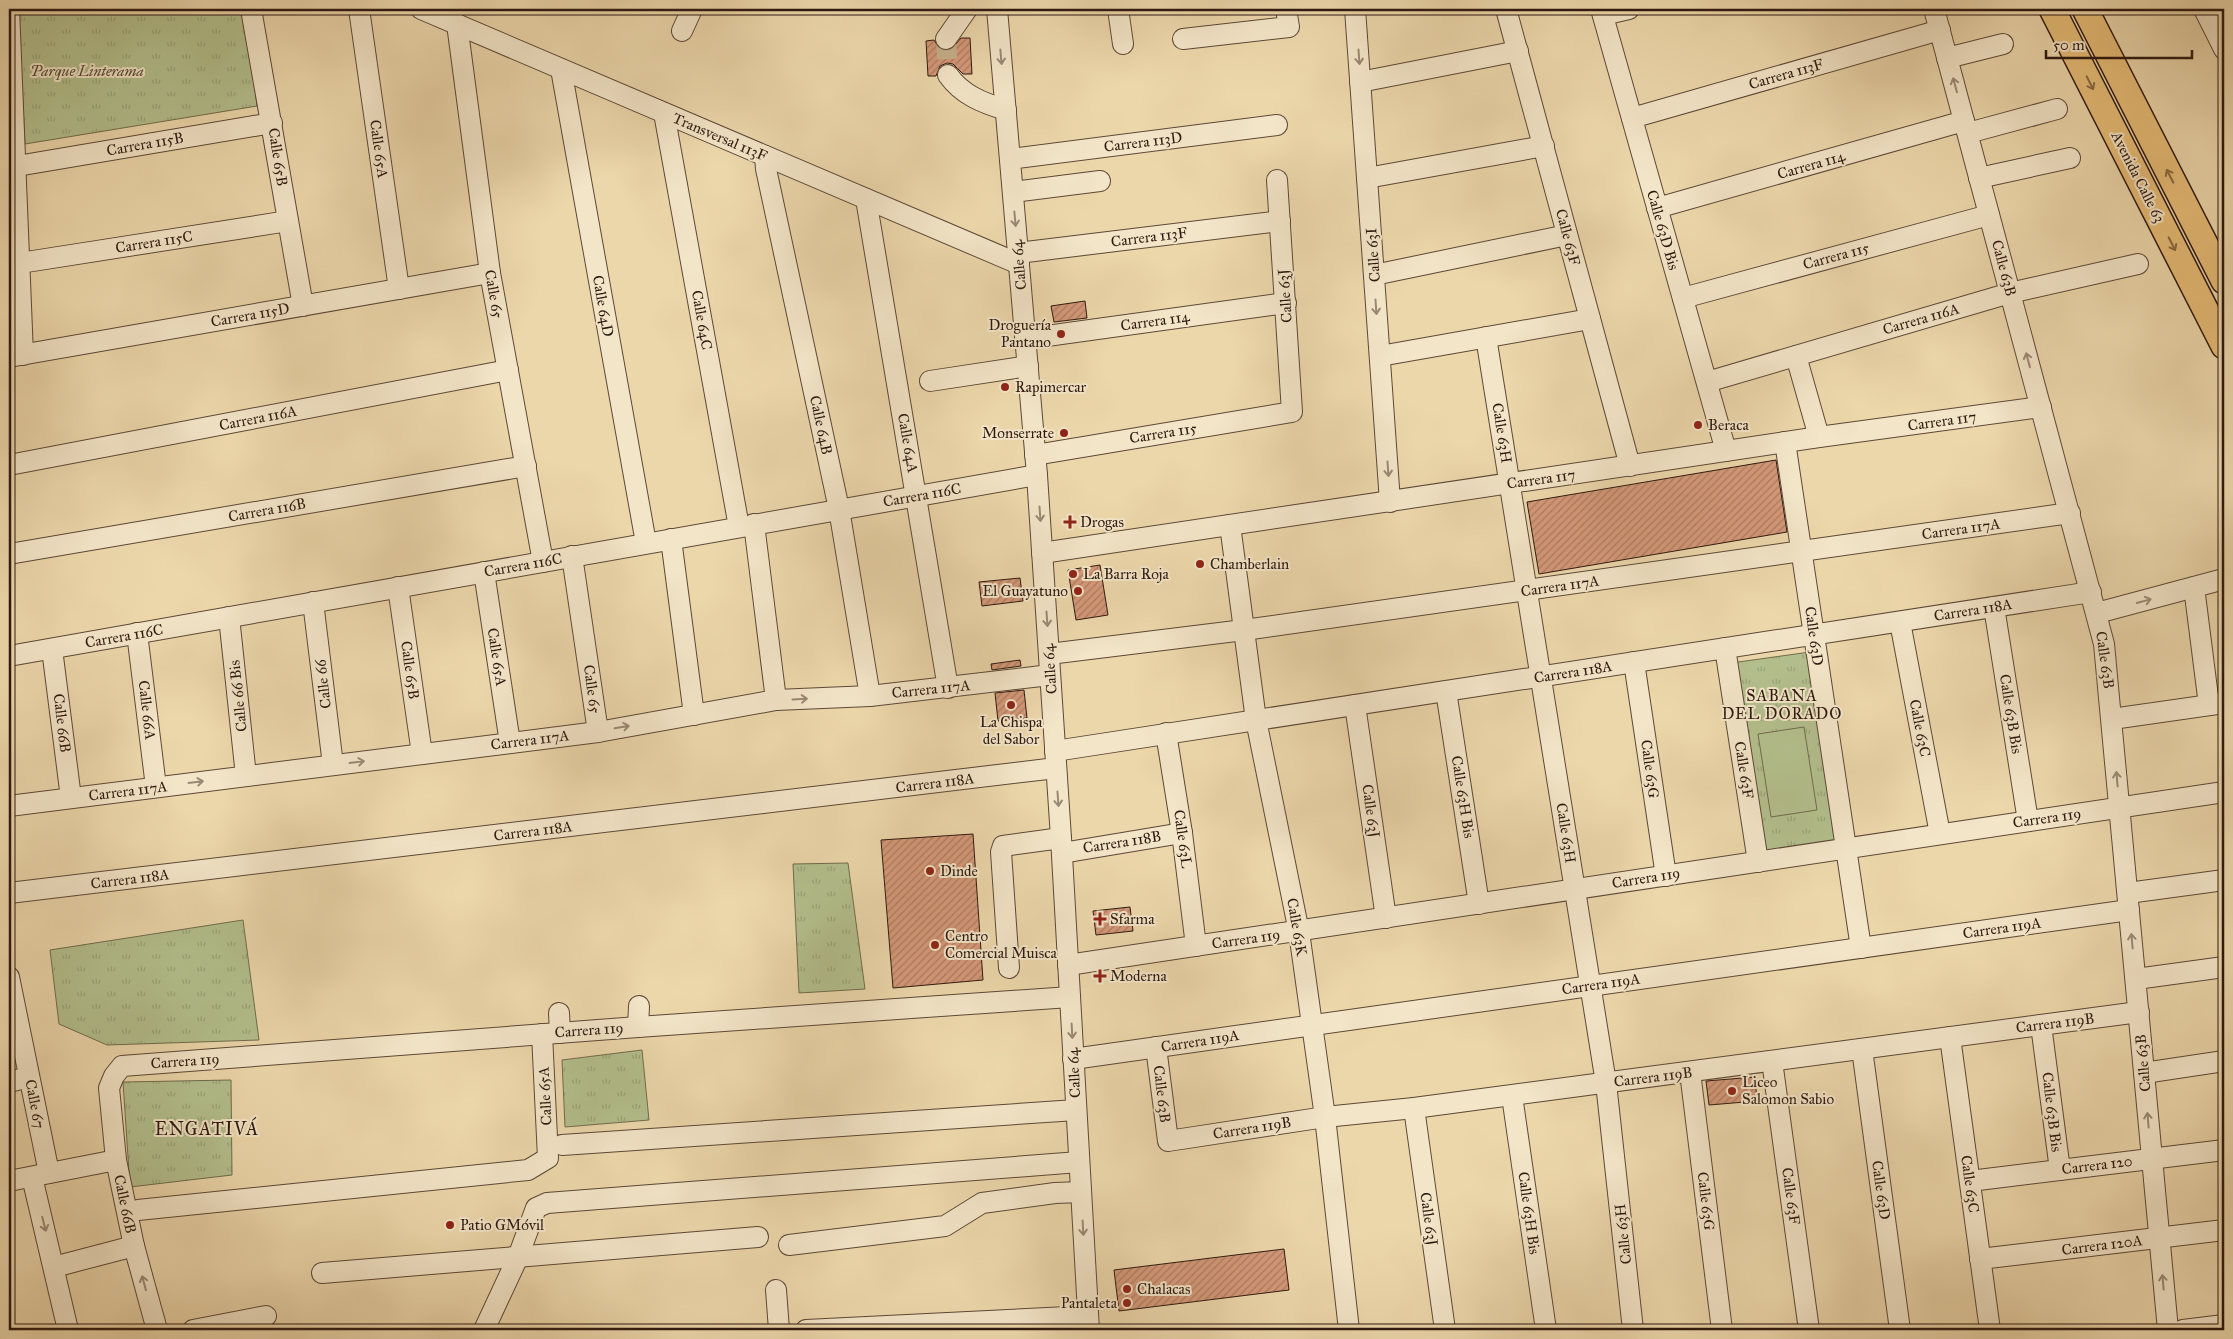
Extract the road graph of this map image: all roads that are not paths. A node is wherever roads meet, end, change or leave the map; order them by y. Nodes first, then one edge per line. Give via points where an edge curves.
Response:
1 (9, 9) edge
2 (251, 9) edge
3 (358, 9) edge
4 (421, 9) edge
5 (692, 9) edge
6 (967, 9) edge
7 (997, 9) edge
8 (1118, 9) edge
9 (1286, 9) edge
10 (1355, 9) edge
11 (1506, 9) edge
12 (1629, 9) edge
13 (1934, 9) edge
14 (2052, 9) edge
15 (2085, 9) edge
16 (2204, 9) edge
17 (1602, 12) edge
18 (457, 24) junction
19 (1940, 30) junction
20 (682, 31) dead end
21 (946, 39) tunnel mouth
22 (1184, 39) dead end
23 (1123, 44) dead end
24 (2003, 44) dead end
25 (2224, 49) edge
26 (1518, 51) junction
27 (1947, 58) junction
28 (561, 69) junction
29 (948, 75) tunnel mouth
30 (1360, 82) junction
31 (2057, 109) dead end
32 (1006, 110) junction
33 (664, 113) junction
34 (1632, 118) junction
35 (272, 123) junction
36 (1277, 125) dead end
37 (1966, 127) junction
38 (1544, 146) junction
39 (765, 156) junction
40 (2070, 158) dead end
41 (1010, 160) junction
42 (17, 166) junction
43 (1367, 178) junction
44 (1979, 178) junction
45 (1277, 180) dead end
46 (1100, 181) dead end
47 (1013, 192) junction
48 (866, 199) junction
49 (1657, 208) junction
50 (1989, 215) junction
51 (288, 221) junction
52 (1280, 221) junction
53 (1567, 235) junction
54 (1018, 259) junction
55 (20, 263) junction
56 (2138, 264) dead end
57 (490, 273) junction
58 (1374, 275) junction
59 (2224, 281) edge
60 (399, 289) junction
61 (2010, 293) junction
62 (1683, 298) junction
63 (1286, 303) junction
64 (303, 306) junction
65 (1590, 319) junction
66 (1486, 337) junction
67 (1025, 339) junction
68 (2224, 346) edge
69 (16, 356) edge
70 (1380, 356) junction
71 (1796, 356) junction
72 (1028, 366) junction
73 (508, 370) junction
74 (930, 381) dead end
75 (1706, 382) junction
76 (2041, 407) junction
77 (1292, 412) joint
78 (1819, 437) junction
79 (1785, 442) junction
80 (1726, 451) junction
81 (9, 465) edge
82 (1036, 465) junction
83 (526, 466) junction
84 (1630, 466) junction
85 (1510, 483) junction
86 (917, 495) junction
87 (1390, 502) junction
88 (839, 509) junction
89 (2070, 513) junction
90 (1230, 525) junction
91 (746, 526) junction
92 (671, 539) junction
93 (646, 544) junction
94 (1803, 552) junction
95 (1042, 553) junction
96 (9, 554) edge
97 (572, 556) junction
98 (543, 562) junction
99 (484, 572) junction
100 (2224, 579) edge
101 (398, 587) junction
102 (2194, 587) junction
103 (1528, 590) junction
104 (2091, 592) junction
105 (313, 602) junction
106 (1994, 607) junction
107 (2097, 613) junction
108 (230, 617) junction
109 (1900, 622) junction
110 (1244, 630) junction
111 (137, 633) junction
112 (1813, 635) junction
113 (1725, 648) junction
114 (52, 649) junction
115 (1049, 654) junction
116 (9, 656) edge
117 (1634, 662) junction
118 (1050, 676) junction
119 (1541, 676) junction
120 (948, 688) junction
121 (1446, 691) junction
122 (870, 696) junction
123 (776, 700) junction
124 (2217, 704) edge
125 (1355, 705) junction
126 (694, 714) junction
127 (2112, 719) junction
128 (1256, 720) junction
129 (598, 732) junction
130 (1166, 733) junction
131 (510, 743) junction
132 (422, 754) junction
133 (1056, 760) junction
134 (332, 765) junction
135 (246, 776) junction
136 (156, 787) junction
137 (2224, 792) edge
138 (71, 798) junction
139 (9, 806) edge
140 (2120, 808) junction
141 (2028, 821) junction
142 (1182, 833) junction
143 (1940, 834) junction
144 (1061, 845) junction
145 (1847, 848) junction
146 (1758, 862) junction
147 (1666, 876) junction
148 (2224, 880) edge
149 (1575, 889) junction
150 (9, 893) edge
151 (2129, 902) junction
152 (1480, 904) junction
153 (1386, 918) junction
154 (1299, 932) junction
155 (1196, 946) junction
156 (1861, 948) junction
157 (1068, 965) junction
158 (2224, 967) edge
159 (1009, 968) dead end
160 (2136, 978) junction
161 (1590, 986) junction
162 (10, 987) edge
163 (1070, 997) junction
164 (639, 1006) dead end
165 (2139, 1012) junction
166 (1312, 1024) junction
167 (2041, 1025) junction
168 (554, 1027) junction
169 (638, 1027) junction
170 (1950, 1037) junction
171 (1156, 1047) junction
172 (1862, 1049) junction
173 (1073, 1059) junction
174 (1772, 1061) junction
175 (2224, 1061) edge
176 (1690, 1072) junction
177 (2144, 1072) junction
178 (114, 1076) joint
179 (29, 1077) junction
180 (9, 1082) edge
181 (1606, 1083) junction
182 (1512, 1096) junction
183 (1414, 1108) junction
184 (1076, 1110) junction
185 (1325, 1117) junction
186 (1168, 1141) joint
187 (2224, 1150) edge
188 (555, 1152) junction
189 (2152, 1159) junction
190 (116, 1160) junction
191 (1079, 1162) junction
192 (2060, 1170) junction
193 (40, 1175) junction
194 (9, 1181) edge
195 (1970, 1181) junction
196 (1081, 1192) junction
197 (138, 1210) dead end
198 (2224, 1230) edge
199 (758, 1237) dead end
200 (2159, 1238) junction
201 (134, 1246) junction
202 (789, 1246) dead end
203 (518, 1257) junction
204 (1980, 1259) junction
205 (54, 1266) junction
206 (322, 1273) dead end
207 (776, 1290) dead end
208 (266, 1316) dead end
209 (1088, 1323) edge
210 (2224, 1325) edge
211 (68, 1330) edge
212 (157, 1330) edge
213 (193, 1330) edge
214 (484, 1330) edge
215 (779, 1330) edge
216 (806, 1330) edge
217 (1348, 1330) edge
218 (1445, 1330) edge
219 (1546, 1330) edge
220 (1633, 1330) edge
221 (1722, 1330) edge
222 (1809, 1330) edge
223 (1900, 1330) edge
224 (1990, 1330) edge
225 (2168, 1330) edge
226 (2183, 1330) edge

1 - 42 street
2 - 35 street, Calle 65B
3 - 60 street, Calle 65A
4 - 18 street, Transversal 113F
5 - 20 street
6 - 21 street
7 -> 32 street, Calle 64
8 - 23 street
9 - 22 street via 1288,27
10 -> 30 street, Calle 63I
11 - 26 street, Calle 63F
12 - 17 street
13 - 19 street, Calle 63B
14 -> 68 main road, Avenida Calle 63
59 -> 15 main road, Avenida Calle 63
16 - 25 street
17 - 34 street, Calle 63D Bis
18 - 28 street, Transversal 113F
18 - 57 street, Calle 65
19 - 27 street, Calle 63B
19 - 34 street, Carrera 113F
24 - 27 street
26 - 30 street
26 - 38 street, Calle 63F
37 -> 27 street, Calle 63B
28 - 33 street, Transversal 113F
28 - 93 street, Calle 64D
29 - 32 street via 955,85 971,96
30 - 43 street, Calle 63I
31 - 37 street, Carrera 114
32 - 41 street, Calle 64
33 - 39 street, Transversal 113F
33 - 91 street, Calle 64C
34 - 49 street, Calle 63D Bis
35 - 42 street, Carrera 115B
35 - 51 street, Calle 65B
36 - 41 street, Carrera 113D
37 - 44 street, Calle 63B
37 - 49 street, Carrera 114
38 - 43 street
38 - 53 street, Calle 63F
39 - 48 street, Transversal 113F
39 - 88 street, Calle 64B
40 - 44 street
41 - 47 street, Calle 64
42 - 55 street
43 - 58 street, Calle 63I
44 - 50 street, Calle 63B
45 - 52 street, Calle 63J
46 - 47 street
47 -> 54 street, Calle 64
48 - 54 street, Transversal 113F
48 - 86 street, Calle 64A
49 - 62 street, Calle 63D Bis
50 - 61 street, Calle 63B
50 - 62 street, Carrera 115
51 - 55 street, Carrera 115C
51 - 64 street, Calle 65B
52 - 54 street, Carrera 113F
52 - 63 street, Calle 63J
53 - 58 street
53 - 65 street, Calle 63F
54 - 67 street, Calle 64
55 - 69 street
56 - 61 street, Carrera 116A
57 - 60 street, Carrera 115D
57 - 73 street, Calle 65
58 -> 70 street, Calle 63I
60 - 64 street, Carrera 115D
61 - 71 street, Carrera 116A
76 -> 61 street, Calle 63B
62 - 75 street, Calle 63D Bis
63 - 67 street, Carrera 114
63 - 77 street, Calle 63J
64 - 69 street, Carrera 115D
65 - 66 street
65 - 84 street, Calle 63F
66 - 70 street
66 - 85 street, Calle 63H
67 - 72 street, Calle 64
70 -> 87 street, Calle 63I
71 - 75 street, Carrera 116A
71 - 78 street
72 - 74 street
72 - 82 street, Calle 64
73 - 81 street, Carrera 116A
73 - 83 street, Calle 65
75 - 80 street, Calle 63D Bis
76 - 78 street, Carrera 117
76 - 89 street, Calle 63B
77 - 82 street, Carrera 115
78 - 79 street, Carrera 117
79 - 80 street, Carrera 117
79 - 94 street, Calle 63D
80 - 84 street, Carrera 117
82 - 86 street, Carrera 116C
82 -> 95 street, Calle 64
83 - 96 street, Carrera 116B
83 - 98 street, Calle 65
84 - 85 street, Carrera 117
85 - 87 street, Carrera 117
85 - 103 street, Calle 63H
86 - 88 street, Carrera 116C
86 - 120 street, Calle 64A
87 - 90 street, Carrera 117
88 - 91 street, Carrera 116C
88 - 122 street, Calle 64B
89 - 94 street, Carrera 117A
89 - 104 street, Calle 63B
90 - 95 street, Carrera 117
90 - 110 street, Calle 63K
91 - 92 street, Carrera 116C
91 - 123 street, Calle 64C
92 - 93 street, Carrera 116C
92 - 126 street
93 - 97 street, Carrera 116C
94 - 103 street, Carrera 117A
94 - 112 street, Calle 63D
95 -> 115 street, Calle 64
97 - 98 street, Carrera 116C
97 - 129 street, Calle 65
98 - 99 street, Carrera 116C
99 - 101 street, Carrera 116C
99 - 131 street, Calle 65A
100 - 102 street
101 - 105 street, Carrera 116C
101 - 132 street, Calle 65B
107 -> 102 street
102 - 124 street
103 - 110 street, Carrera 117A
103 - 119 street, Calle 63H
104 - 106 street, Carrera 118A
104 - 107 street, Calle 63B
105 - 108 street, Carrera 116C
105 - 134 street, Calle 66
106 - 109 street, Carrera 118A
106 - 141 street, Calle 63B Bis
107 - 127 street, Calle 63B via 2104,644
108 - 111 street, Carrera 116C
108 - 135 street, Calle 66 Bis
109 - 112 street, Carrera 118A
109 - 143 street, Calle 63C
110 - 115 street, Carrera 117A
110 - 128 street, Calle 63K
111 - 114 street, Carrera 116C
111 - 136 street, Calle 66A
112 - 113 street, Carrera 118A
112 - 145 street, Calle 63D
113 - 117 street, Carrera 118A
113 - 146 street, Calle 63F
114 - 116 street, Carrera 116C
114 - 138 street, Calle 66B
115 - 118 street, Calle 64
117 - 119 street, Carrera 118A
117 - 147 street, Calle 63G
118 - 120 street, Carrera 117A
118 - 133 street, Calle 64
119 - 121 street, Carrera 118A
119 - 149 street, Calle 63H
120 - 122 street, Carrera 117A
121 - 125 street, Carrera 118A
121 - 152 street, Calle 63H Bis
123 -> 122 street, Carrera 117A
123 - 126 street, Carrera 117A
124 - 127 street
125 - 128 street, Carrera 118A
125 - 153 street, Calle 63J
129 -> 126 street, Carrera 117A
140 -> 127 street, Calle 63B
128 - 130 street, Carrera 118A
128 - 154 street, Calle 63K
129 - 131 street, Carrera 117A
130 - 133 street, Carrera 118A
130 - 142 street, Calle 63L
131 - 132 street, Carrera 117A
134 -> 132 street, Carrera 117A
133 -> 144 street, Calle 64
133 - 150 street, Carrera 118A
134 - 135 street, Carrera 117A
136 -> 135 street, Carrera 117A
136 - 138 street, Carrera 117A
137 - 140 street, Carrera 119
138 - 139 street, Carrera 117A
140 - 141 street, Carrera 119
140 - 151 street, Calle 63B
141 - 143 street, Carrera 119
142 - 144 street, Carrera 118B
142 - 155 street, Calle 63L
143 - 145 street, Carrera 119
144 - 157 street, Calle 64
144 - 159 street, Carrera 118B via 1016,844 1004,846 1001,852
145 - 146 street, Carrera 119
145 - 156 street, Calle 63D
146 - 147 street, Carrera 119
147 - 149 street, Carrera 119
148 - 151 street, Carrera 119A
149 - 152 street, Carrera 119
149 - 161 street, Calle 63H
151 - 156 street, Carrera 119A
160 -> 151 street, Calle 63B
152 - 153 street, Carrera 119
153 - 154 street, Carrera 119
154 - 155 street, Carrera 119
154 - 166 street, Calle 63K
155 - 157 street, Carrera 119
156 - 161 street, Carrera 119A
157 - 163 street, Calle 64
158 - 160 street
160 - 165 street, Calle 63B
161 - 166 street, Carrera 119A
161 - 181 street, Calle 63H
162 - 179 street, Calle 67
163 - 169 street, Carrera 119
163 -> 173 street, Calle 64
164 - 169 street
165 - 167 street, Carrera 119B
165 - 177 street, Calle 63B
166 - 171 street, Carrera 119A
166 - 185 street, Calle 63K
167 - 170 street, Carrera 119B
167 - 192 street, Calle 63B Bis
168 - 169 street, Carrera 119
168 - 178 street, Carrera 119 via 122,1066
168 - 188 street, Calle 65A
170 - 172 street, Carrera 119B
170 - 195 street, Calle 63C
171 - 173 street, Carrera 119A
171 - 186 street, Calle 63B
172 - 174 street, Carrera 119B
172 - 223 street, Calle 63D
173 - 184 street, Calle 64
174 - 176 street, Carrera 119B
174 - 222 street, Calle 63F
175 - 177 street
176 - 181 street, Carrera 119B
176 - 221 street, Calle 63G
189 -> 177 street, Calle 63B
178 - 190 street, Calle 66B via 109,1088
179 - 180 street
179 - 193 street, Calle 67
181 - 182 street, Carrera 119B
181 - 220 street, Calle 63H
182 - 183 street, Carrera 119B
182 - 219 street, Calle 63H Bis
183 - 185 street, Carrera 119B
183 - 218 street, Calle 63J
184 - 188 street
184 - 191 street, Calle 64
185 - 186 street, Carrera 119B
185 - 217 street, Calle 63K
187 - 189 street, Carrera 120
188 - 197 street via 528,1170
189 - 192 street, Carrera 120
189 - 200 street, Calle 63B
190 - 193 street
190 - 201 street, Calle 66B
191 - 196 street, Calle 64
191 - 203 street via 547,1203 536,1208
192 - 195 street, Carrera 120
193 - 194 street
193 -> 205 street, Calle 67
195 - 204 street, Calle 63C
196 - 202 street via 982,1203 945,1226
196 -> 209 street, Calle 64
198 - 200 street, Carrera 120A
199 - 203 street
200 - 204 street, Carrera 120A
225 -> 200 street, Calle 63B
201 - 205 street
212 -> 201 street, Calle 66B
203 - 206 street
203 - 214 street
204 - 224 street, Calle 63C
205 - 211 street, Calle 67
207 - 215 street
208 - 213 street
209 - 216 street
210 - 226 street

